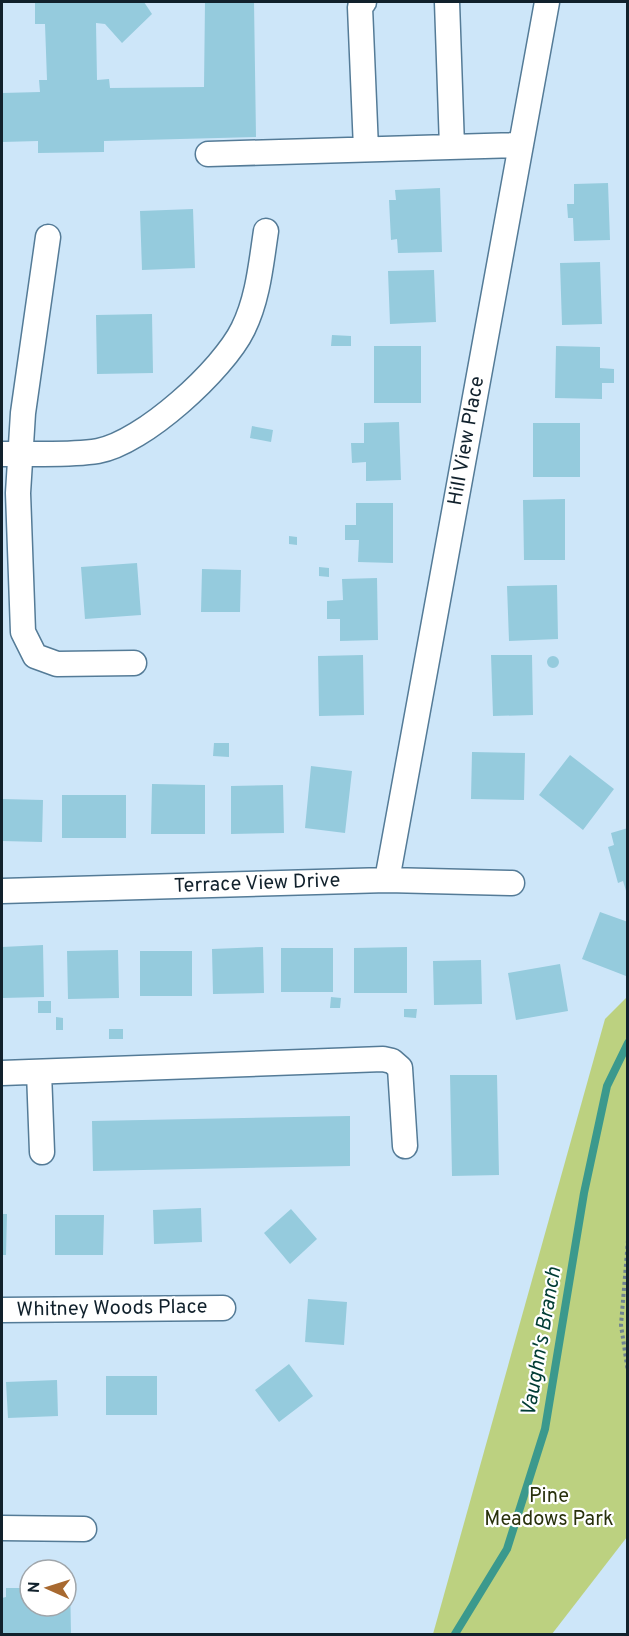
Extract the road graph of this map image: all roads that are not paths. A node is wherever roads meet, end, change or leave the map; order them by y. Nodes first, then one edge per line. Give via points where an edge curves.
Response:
1 (364, 2) edge
2 (447, 2) edge
3 (546, 2) edge
4 (521, 145) junction
5 (452, 147) junction
6 (366, 149) junction
7 (208, 154) dead end
8 (266, 231) dead end
9 (48, 237) dead end
10 (11, 454) edge
11 (134, 663) dead end
12 (387, 880) junction
13 (512, 883) dead end
14 (2, 891) edge
15 (39, 1072) junction
16 (2, 1073) edge
17 (405, 1146) dead end
18 (42, 1152) dead end
19 (223, 1308) dead end
20 (2, 1310) edge
21 (2, 1528) edge
22 (84, 1529) dead end

1 - 6 street via 360,7
2 - 5 street
3 - 4 street, Hill View Place
4 - 5 street
4 - 12 street, Hill View Place
5 - 6 street
6 - 7 street
8 - 10 street via 256,294 242,331 219,362 153,426 123,444 98,451
9 - 10 street
10 - 11 street via 18,493 23,632 35,656 57,664
12 - 13 street, Terrace View Drive
12 - 14 street, Terrace View Drive
15 - 16 street
15 - 17 street via 383,1059 400,1068
15 - 18 street
19 - 20 street, Whitney Woods Place
21 - 22 street

